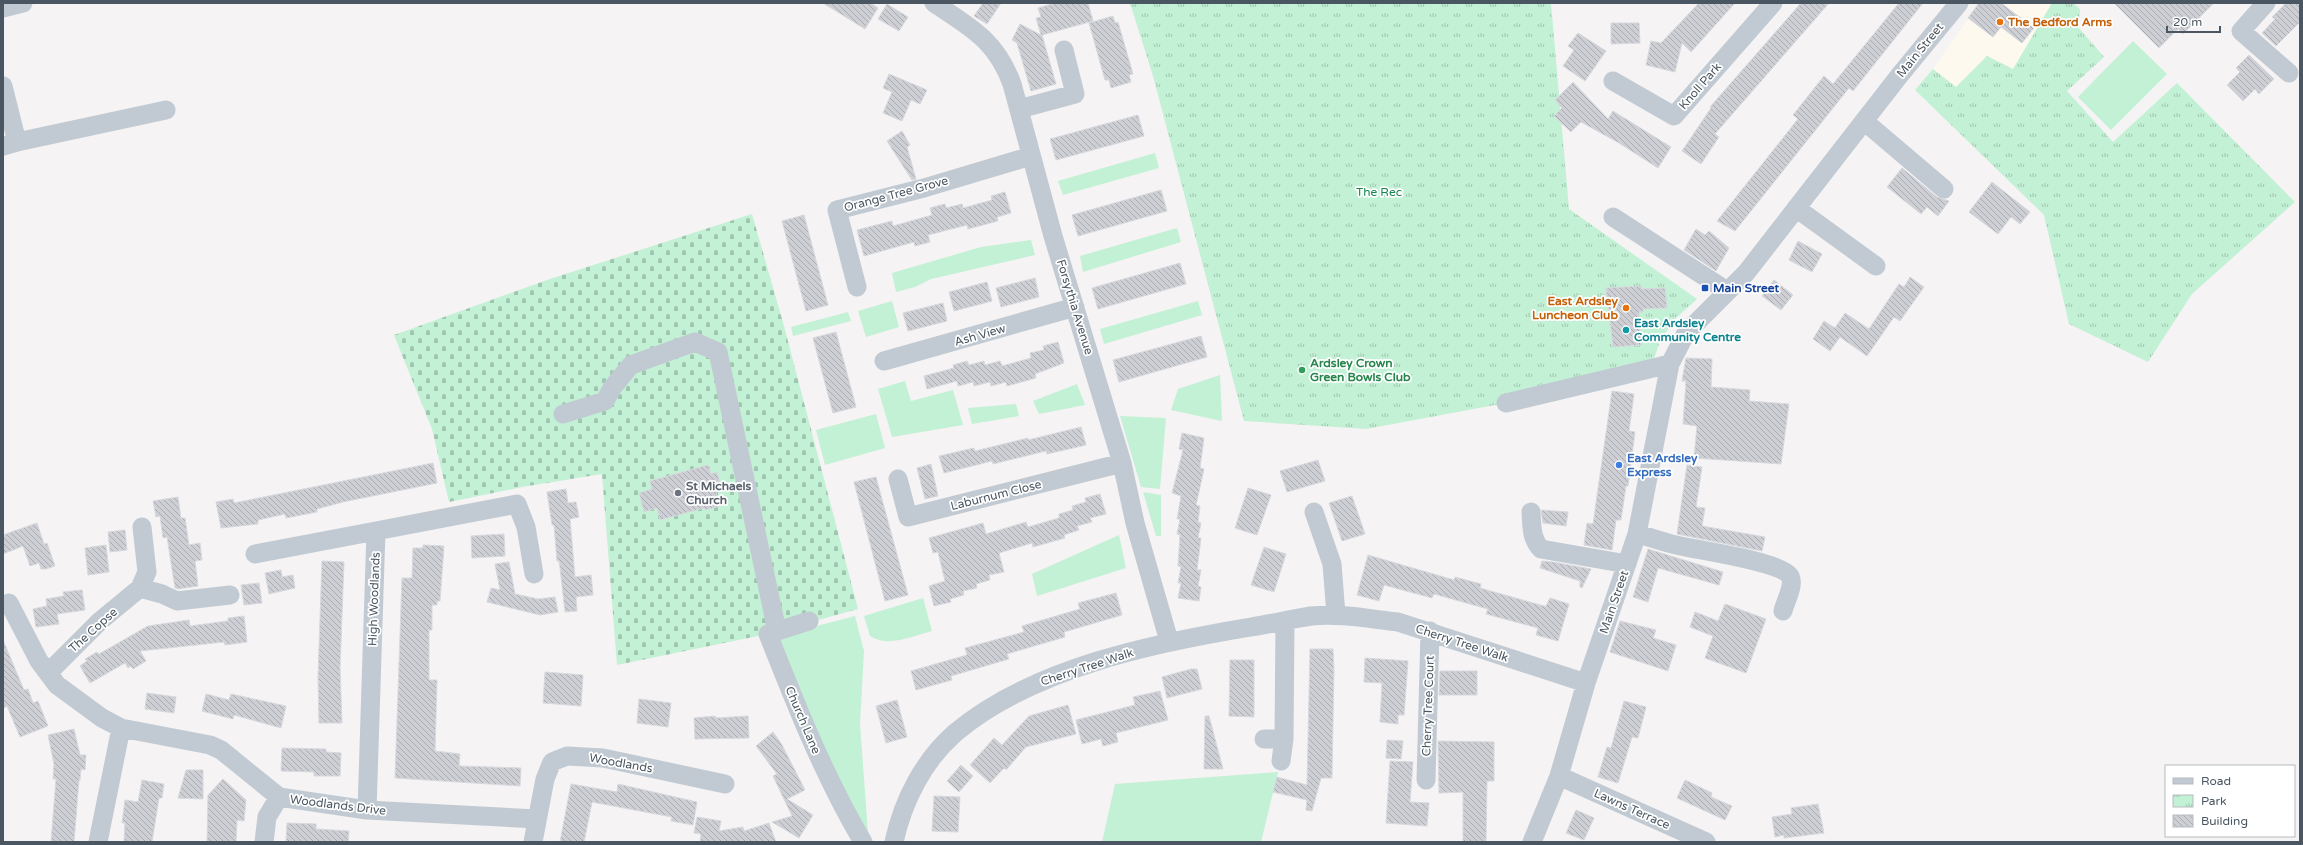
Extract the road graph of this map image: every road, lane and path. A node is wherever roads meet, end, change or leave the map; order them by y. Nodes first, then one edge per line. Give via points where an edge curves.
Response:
1 (24, 3) edge
2 (1773, 3) edge
3 (1959, 3) edge
4 (2266, 3) edge
5 (939, 5) edge
6 (3, 8) edge
7 (1064, 50) dead end
8 (2289, 73) dead end
9 (1613, 81) dead end
10 (3, 86) edge
11 (1019, 109) junction
12 (166, 110) dead end
13 (1864, 121) junction
14 (10, 144) edge
15 (1031, 156) junction
16 (1944, 189) dead end
17 (1796, 208) junction
18 (1613, 217) dead end
19 (1876, 266) dead end
20 (857, 287) dead end
21 (1727, 291) junction
22 (1075, 307) junction
23 (884, 361) dead end
24 (1670, 364) junction
25 (1506, 404) dead end
26 (563, 414) dead end
27 (1122, 463) junction
28 (898, 479) dead end
29 (1314, 512) dead end
30 (1531, 512) dead end
31 (142, 527) dead end
32 (376, 531) junction
33 (1637, 534) junction
34 (255, 554) dead end
35 (1627, 564) junction
36 (534, 574) dead end
37 (140, 588) junction
38 (230, 595) dead end
39 (1783, 611) dead end
40 (1336, 615) junction
41 (10, 616) edge
42 (808, 621) dead end
43 (1285, 622) junction
44 (777, 631) junction
45 (1430, 631) junction
46 (1169, 642) junction
47 (48, 673) junction
48 (1586, 684) junction
49 (121, 728) junction
50 (1264, 739) dead end
51 (1284, 739) junction
52 (1281, 761) dead end
53 (1559, 776) junction
54 (1426, 780) dead end
55 (725, 784) dead end
56 (279, 798) junction
57 (367, 810) junction
58 (537, 819) junction
59 (98, 842) edge
60 (264, 842) edge
61 (533, 842) edge
62 (863, 842) edge
63 (894, 842) edge
64 (1532, 842) edge
65 (1706, 842) edge

1 - 6 street
2 - 9 street, Knoll Park via 1674,116
3 - 13 street, Main Street
4 - 8 street via 2242,31
5 - 11 street, Forsythia Avenue via 977,32 993,48 1004,63
7 - 11 street via 1075,94
10 - 14 street
11 - 15 street, Forsythia Avenue
12 - 14 street
13 - 16 street
13 - 17 street, Main Street
15 - 20 street, Orange Tree Grove via 924,188 837,210
15 - 22 street, Forsythia Avenue
17 - 19 street
17 - 21 street, Main Street via 1746,273
18 - 21 street
21 - 24 street, Main Street via 1686,333
22 - 23 street, Ash View
22 - 27 street, Forsythia Avenue
24 - 25 street
24 - 33 street, Main Street
26 - 44 street via 605,401 630,365 695,342 718,352
27 - 28 street, Laburnum Close via 908,517
27 - 46 street, Forsythia Avenue via 1135,523
29 - 40 street via 1332,564
30 - 35 street via 1532,536 1541,549
31 - 37 street via 147,572
32 - 34 street
32 - 36 street via 517,504 526,527
32 - 57 street, High Woodlands
33 - 35 street, Main Street
33 - 39 street via 1675,545 1754,561 1787,573 1792,581
35 - 48 street, Main Street
37 - 38 street via 162,594 177,602
37 - 47 street, The Copse via 100,621
40 - 43 street, Cherry Tree Walk via 1311,616
40 - 45 street, Cherry Tree Walk via 1398,622
41 - 47 street, Woodlands Drive
42 - 44 street
43 - 46 street, Cherry Tree Walk
43 - 51 street
44 - 62 street, Church Lane via 768,634 804,725
45 - 48 street, Cherry Tree Walk
45 - 54 street, Cherry Tree Court
46 - 63 street, Cherry Tree Walk via 1072,670 1028,687 955,734 928,763 904,803
47 - 49 street, Woodlands Drive via 57,685 102,718
48 - 53 street, Main Street
49 - 56 street, Woodlands Drive via 210,745 221,750
49 - 59 street
50 - 51 street
51 - 52 street
53 - 64 street, Main Street
53 - 65 street, Lawns Terrace
55 - 58 street, Woodlands via 603,758 567,756 552,762 545,778
56 - 57 street, Woodlands Drive
56 - 60 street via 268,817
57 - 58 street, Woodlands Drive
58 - 61 street, Woodlands

